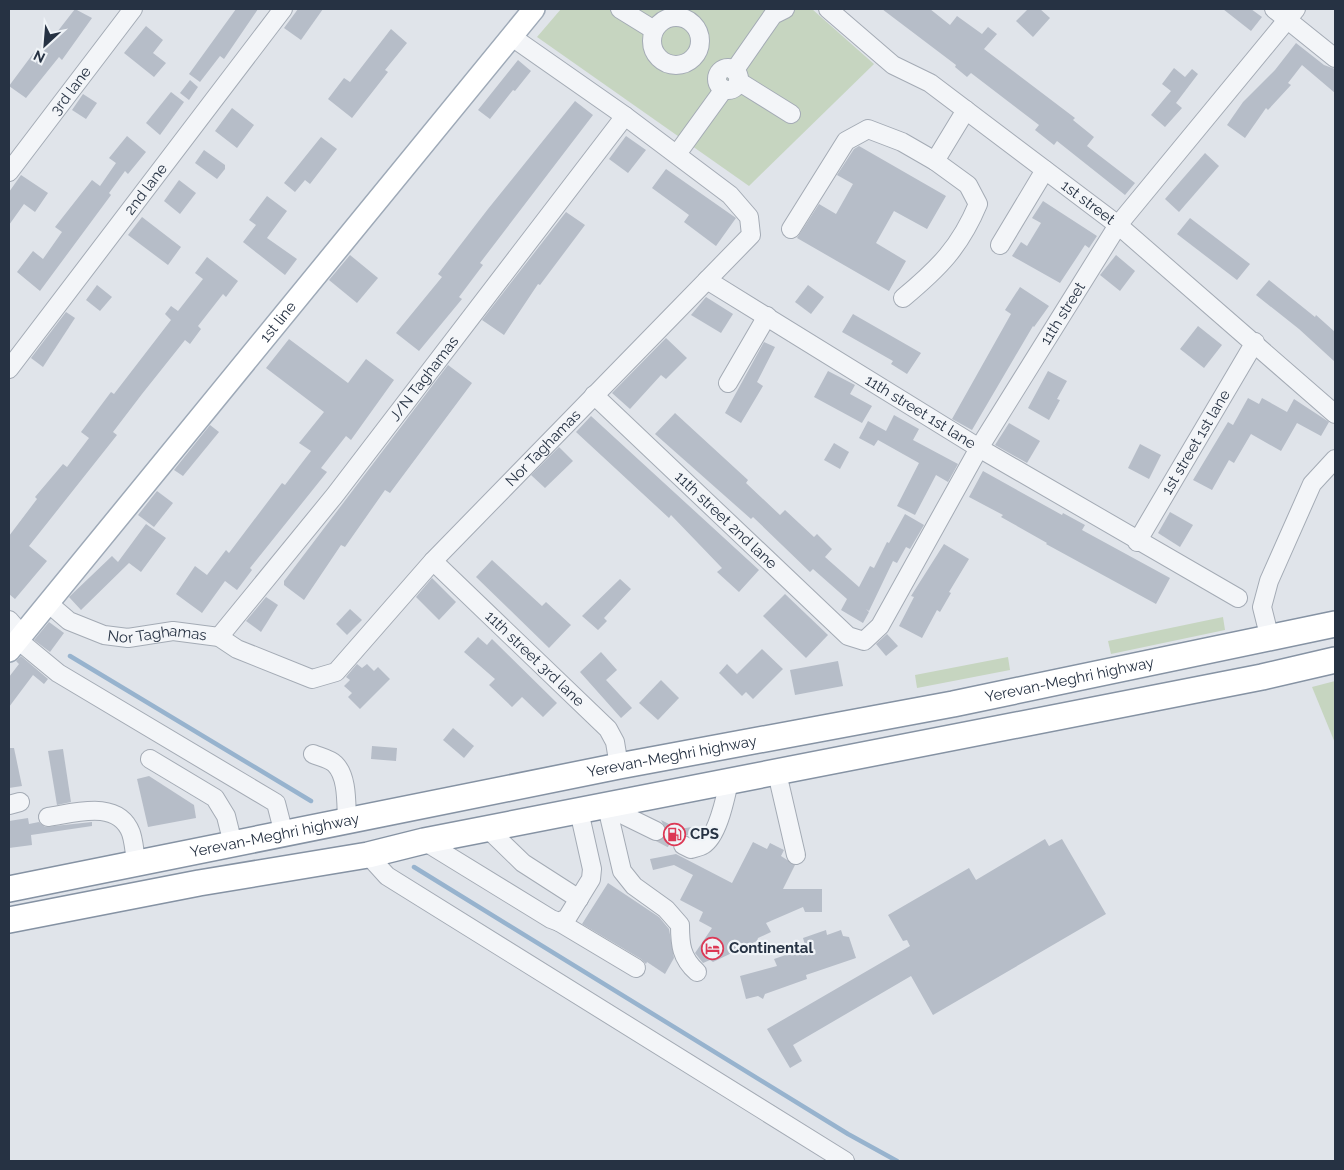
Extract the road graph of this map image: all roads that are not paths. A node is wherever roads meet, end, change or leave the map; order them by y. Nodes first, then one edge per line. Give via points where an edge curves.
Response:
1 (133, 9) edge
2 (282, 9) edge
3 (534, 9) edge
4 (620, 9) edge
5 (785, 9) edge
6 (828, 9) edge
7 (1274, 9) edge
8 (1292, 14) edge
9 (654, 30) junction
10 (512, 37) junction
11 (698, 55) junction
12 (1335, 58) edge
13 (730, 78) junction
14 (966, 110) junction
15 (791, 114) dead end
16 (625, 116) junction
17 (677, 154) junction
18 (935, 160) junction
19 (1045, 170) junction
20 (9, 172) edge
21 (1118, 225) junction
22 (792, 228) dead end
23 (1000, 245) dead end
24 (707, 280) junction
25 (904, 298) dead end
26 (767, 316) junction
27 (1255, 342) junction
28 (9, 370) edge
29 (728, 383) dead end
30 (594, 395) junction
31 (1335, 414) edge
32 (979, 448) junction
33 (1335, 458) edge
34 (1137, 542) junction
35 (433, 561) junction
36 (1238, 598) dead end
37 (48, 603) junction
38 (1335, 624) edge
39 (14, 636) edge
40 (219, 637) junction
41 (1270, 639) junction
42 (864, 641) joint
43 (1335, 660) edge
44 (313, 754) dead end
45 (150, 759) dead end
46 (618, 766) junction
47 (777, 773) junction
48 (729, 782) junction
49 (607, 807) junction
50 (579, 811) junction
51 (48, 817) dead end
52 (347, 821) junction
53 (488, 829) junction
54 (656, 831) tunnel mouth
55 (284, 834) junction
56 (424, 841) junction
57 (233, 844) junction
58 (683, 844) tunnel mouth
59 (368, 855) junction
60 (796, 855) dead end
61 (136, 864) junction
62 (9, 889) edge
63 (579, 899) junction
64 (9, 920) edge
65 (559, 922) junction
66 (636, 968) dead end
67 (697, 972) dead end
68 (845, 1161) edge

1 - 20 street, 3rd lane
2 - 28 street, 2nd lane
3 - 10 main road, 1st line
4 - 9 street
5 - 13 street via 773,15
6 - 14 street, 1st street via 894,65 930,83
7 - 8 street
8 - 12 street
8 - 21 street, 11th street
9 - 11 street via 652,46 661,61 676,66 692,61
9 - 11 street via 673,17 689,20 695,25 701,40
10 - 16 street, Nor Taghamas
10 - 37 main road, 1st line
11 - 13 street
13 - 15 street
13 - 17 street
14 - 18 street
14 - 19 street, 1st street
16 - 17 street, Nor Taghamas
16 - 40 street, J/N Taghamas via 334,495
17 - 24 street, Nor Taghamas via 730,196 749,217 751,235
18 - 22 street via 868,129 846,141
18 - 25 street via 968,185 978,204 954,250
19 - 21 street, 1st street
19 - 23 street
21 - 27 street, 1st street
21 - 32 street, 11th street
24 - 26 street, 11th street 1st lane
24 - 30 street, Nor Taghamas
26 - 29 street
26 - 32 street, 11th street 1st lane
27 - 31 street, 1st street
27 - 34 street, 1st street 1st lane
30 - 35 street, Nor Taghamas
30 - 42 street, 11th street 2nd lane via 848,636
32 - 34 street, 11th street 1st lane
32 - 42 street, 11th street via 880,626
33 - 41 street via 1312,484 1269,581 1262,607
34 - 36 street, 11th street 1st lane
35 - 40 street, Nor Taghamas via 336,672 312,679 245,652
35 - 46 street, 11th street 3rd lane via 608,729
37 - 39 main road, 1st line
37 - 40 street, Nor Taghamas via 69,621 104,634 128,638 173,631
38 - 41 highway, Yerevan-Meghri highway
39 - 55 street via 58,673 276,804
41 - 46 highway, Yerevan-Meghri highway via 953,704
43 - 47 highway
44 - 52 street via 334,763 339,771 345,791
45 - 57 street via 215,798 226,816
46 - 52 highway, Yerevan-Meghri highway
47 - 48 highway
47 - 60 street
48 - 49 highway
48 - 58 street via 720,814 708,839 703,845 691,849
49 - 50 highway
49 - 54 street
49 - 67 street via 622,871 634,886 666,909 680,925 680,950
50 - 53 highway
50 - 63 street via 592,869 591,879
51 - 61 street via 101,810 122,818 130,833
52 - 55 highway, Yerevan-Meghri highway
53 - 56 highway
53 - 63 street via 523,863
55 - 57 highway, Yerevan-Meghri highway
56 - 59 highway
56 - 65 street
57 - 61 highway, Yerevan-Meghri highway
59 - 64 highway via 199,883
59 - 68 street via 387,876
61 - 62 highway, Yerevan-Meghri highway
63 - 65 street via 567,918
65 - 66 street

